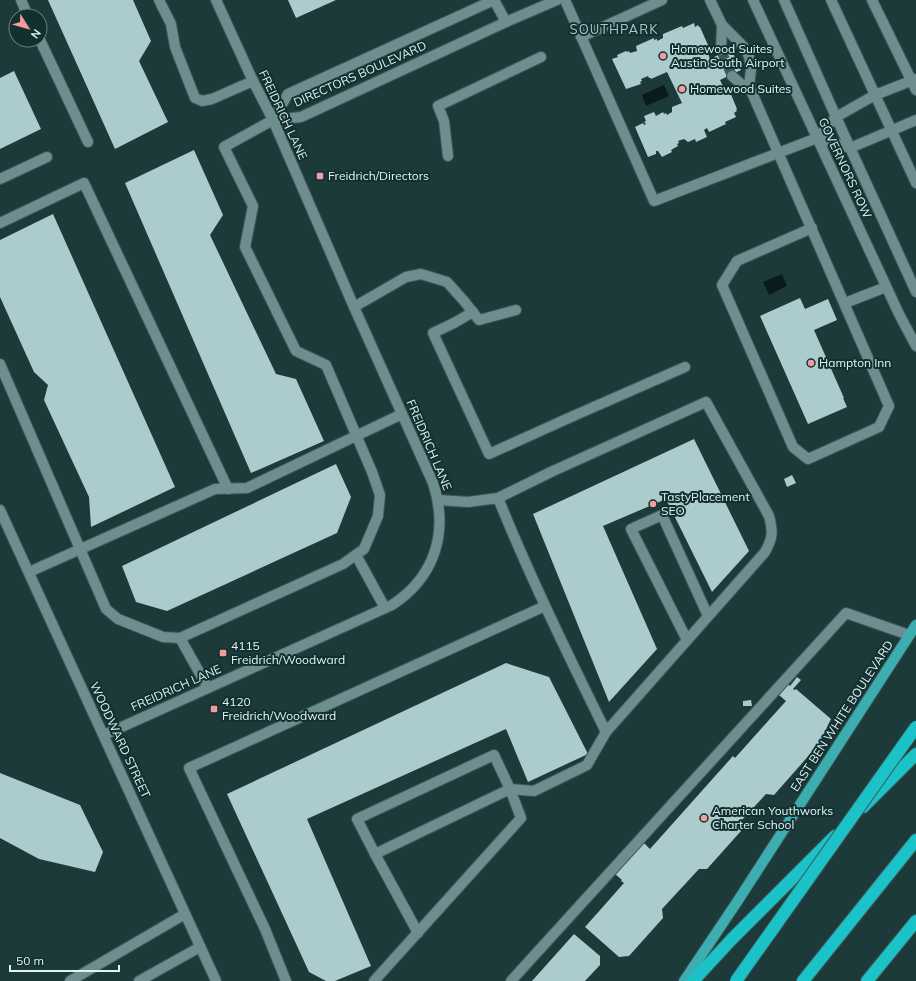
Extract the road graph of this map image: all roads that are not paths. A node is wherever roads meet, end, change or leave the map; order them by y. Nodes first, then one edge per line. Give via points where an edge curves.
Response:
1 (159, 0) edge
2 (216, 0) edge
3 (494, 0) edge
4 (557, 0) edge
5 (565, 0) edge
6 (662, 0) edge
7 (710, 0) edge
8 (753, 0) edge
9 (784, 0) edge
10 (831, 0) edge
11 (872, 0) edge
12 (506, 22) junction
13 (722, 25) junction
14 (581, 37) junction
15 (44, 48) edge
16 (721, 50) tunnel mouth
17 (541, 57) dead end
18 (732, 76) tunnel mouth
19 (253, 81) junction
20 (914, 83) edge
21 (749, 86) junction
22 (875, 95) junction
23 (836, 117) junction
24 (273, 120) junction
25 (916, 120) edge
26 (892, 131) junction
27 (817, 138) junction
28 (88, 142) dead end
29 (850, 148) junction
30 (779, 153) junction
31 (448, 156) dead end
32 (47, 157) dead end
33 (0, 179) edge
34 (916, 182) edge
35 (0, 223) edge
36 (812, 228) junction
37 (886, 286) junction
38 (916, 292) edge
39 (845, 303) junction
40 (354, 307) junction
41 (516, 310) dead end
42 (473, 312) junction
43 (916, 346) edge
44 (0, 364) edge
45 (685, 367) dead end
46 (402, 414) junction
47 (356, 436) junction
48 (228, 489) junction
49 (498, 498) junction
50 (438, 500) junction
51 (0, 510) edge
52 (81, 549) junction
53 (356, 555) junction
54 (29, 572) junction
55 (545, 606) junction
56 (385, 608) junction
57 (708, 616) junction
58 (916, 624) edge
59 (909, 635) junction
60 (180, 638) junction
61 (687, 640) junction
62 (208, 688) junction
63 (916, 727) edge
64 (606, 732) junction
65 (104, 735) junction
66 (916, 754) edge
67 (510, 789) junction
68 (916, 840) edge
69 (375, 854) junction
70 (185, 914) junction
71 (916, 921) edge
72 (418, 933) junction
73 (200, 948) junction
74 (70, 981) edge
75 (139, 981) edge
76 (216, 981) edge
77 (286, 981) edge
78 (374, 981) edge
79 (511, 981) edge
80 (684, 981) edge
81 (693, 981) edge
82 (736, 981) edge
83 (803, 981) edge
84 (867, 981) edge

1 - 19 street via 171,24 175,47 195,98 202,101 212,99
2 - 19 street, FREIDRICH LANE
3 - 12 street
3 - 24 street, DIRECTORS BOULEVARD via 288,94
4 - 12 street, DIRECTORS BOULEVARD
5 - 14 street
6 - 14 street
7 - 13 street
8 - 27 street, GOVERNORS ROW
9 - 23 street, GOVERNORS ROW
10 - 22 street
11 - 20 street
12 - 24 street, DIRECTORS BOULEVARD via 301,117
13 - 16 street
13 - 21 street via 743,46 748,56 751,70
14 - 30 street via 654,201
15 - 28 street
17 - 31 street via 438,106 444,121
18 - 21 street via 741,84
19 - 24 street, FREIDRICH LANE
20 - 22 street
21 - 30 street
22 - 23 street
22 - 26 street
23 - 27 street
23 - 29 street, GOVERNORS ROW
24 - 40 street, FREIDRICH LANE
24 - 47 street via 224,147 253,206 244,247 296,352 326,366
25 - 26 street
26 - 29 street
26 - 34 street
27 - 29 street
27 - 30 street
27 - 37 street, GOVERNORS ROW
29 - 38 street, GOVERNORS ROW
30 - 36 street
32 - 33 street
35 - 48 street via 84,183
36 - 39 street
36 - 39 street via 737,261 722,284 793,447 808,459 879,427 889,406
37 - 39 street
37 - 43 street, GOVERNORS ROW
40 - 42 street via 406,277 421,274 447,282
40 - 46 street, FREIDRICH LANE
41 - 42 street via 479,320
42 - 45 street via 433,333 489,454
44 - 52 street
46 - 47 street
46 - 50 street, FREIDRICH LANE
47 - 48 street via 247,488
47 - 53 street via 380,495 378,516 364,549
48 - 52 street via 215,489
49 - 50 street via 468,502
49 - 55 street
49 - 57 street via 706,402 768,516 772,534 765,552
50 - 56 street, FREIDRICH LANE via 440,530 429,564 409,592
51 - 54 street, WOODWARD STREET
52 - 54 street
52 - 60 street via 106,609 118,619 163,637
53 - 56 street
53 - 60 street via 343,564
54 - 65 street, WOODWARD STREET
55 - 64 street
55 - 77 street via 189,768 265,929
56 - 62 street, FREIDRICH LANE
57 - 61 street
57 - 61 street via 662,515 631,528
58 - 59 main road, EAST BEN WHITE BOULEVARD
59 - 79 street via 846,613
59 - 80 main road, EAST BEN WHITE BOULEVARD
60 - 62 street
61 - 64 street
62 - 65 street, FREIDRICH LANE
63 - 82 highway, bridge
64 - 67 street via 587,765 534,791
65 - 70 street, WOODWARD STREET
66 - 81 highway
67 - 69 street
67 - 69 street via 494,755 357,819
67 - 72 street via 521,818
68 - 83 highway
69 - 72 street
70 - 73 street, WOODWARD STREET
70 - 74 street
71 - 84 highway
72 - 78 street
73 - 75 street
73 - 76 street, WOODWARD STREET

